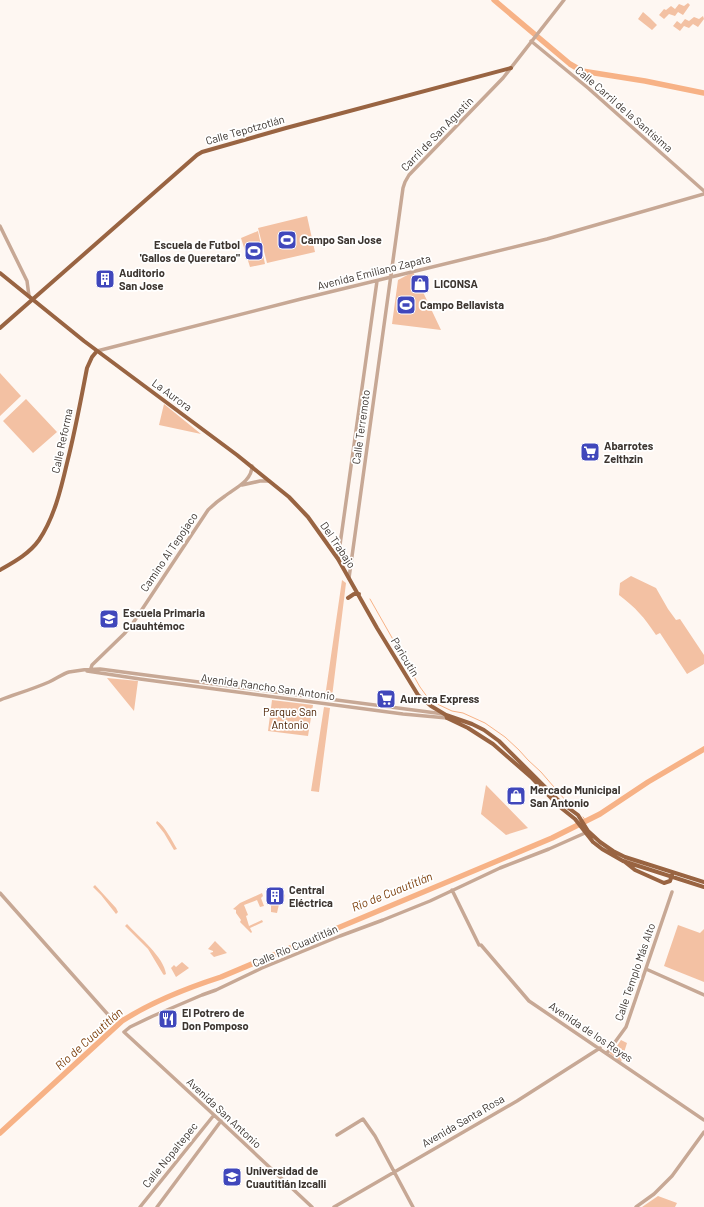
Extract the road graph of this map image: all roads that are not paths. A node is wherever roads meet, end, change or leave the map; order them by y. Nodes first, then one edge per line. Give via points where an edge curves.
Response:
1 (564, 0) edge
2 (531, 41) junction
3 (511, 68) junction
4 (403, 188) joint
5 (704, 190) edge
6 (704, 194) edge
7 (0, 226) edge
8 (0, 273) edge
9 (2, 277) edge
10 (390, 278) junction
11 (376, 281) junction
12 (30, 298) junction
13 (0, 328) edge
14 (97, 350) junction
15 (252, 466) junction
16 (269, 481) junction
17 (241, 485) junction
18 (300, 508) joint
19 (338, 559) junction
20 (0, 570) edge
21 (349, 578) junction
22 (359, 594) junction
23 (348, 598) dead end
24 (89, 671) junction
25 (0, 700) edge
26 (446, 716) junction
27 (580, 823) junction
28 (585, 833) junction
29 (623, 861) junction
30 (673, 872) junction
31 (671, 877) junction
32 (704, 882) edge
33 (704, 887) edge
34 (452, 890) junction
35 (672, 892) dead end
36 (0, 893) edge
37 (646, 969) junction
38 (704, 994) edge
39 (111, 1018) dead end
40 (124, 1032) joint
41 (600, 1048) junction
42 (607, 1053) junction
43 (214, 1115) junction
44 (704, 1120) edge
45 (221, 1121) junction
46 (704, 1132) edge
47 (337, 1135) dead end
48 (395, 1171) junction
49 (140, 1207) edge
50 (157, 1207) edge
51 (312, 1207) edge
52 (334, 1207) edge
53 (413, 1207) edge
54 (636, 1207) edge

1 - 2 street, Carril de San Agustin
2 - 3 street, Carril de San Agustin
2 - 5 street, Calle Carril de la Santísima
3 - 4 street, Carril de San Agustin via 409,176
3 - 12 main road, Calle Tepotzotlán via 202,152
4 - 10 street, Calle Terremoto
6 - 10 street, Avenida Emiliano Zapata via 547,239
7 - 12 street via 26,281
8 - 9 main road, La Aurora
9 - 12 main road, La Aurora
10 - 11 street, Avenida Emiliano Zapata
10 - 21 street, Calle Terremoto
11 - 14 street, Avenida Emiliano Zapata
11 - 19 street, Calle Terremoto
12 - 13 main road, Calle Tepotzotlán
12 - 14 main road, La Aurora
14 - 15 main road, La Aurora
14 - 20 main road, Calle Reforma via 87,368 72,445 54,509 38,541 19,559
15 - 16 main road, La Aurora
15 - 17 street, Camino Al Tepojaco via 249,477
16 - 17 street, Camino Al Tepojaco via 260,480
16 - 18 main road, La Aurora
17 - 24 street, Camino Al Tepojaco via 208,510 125,633
18 - 19 main road, Del Trabajo
19 - 21 main road, Del Trabajo
21 - 22 main road, Del Trabajo
22 - 23 main road
22 - 26 main road, Paricutin via 418,695
24 - 25 street, Avenida Rancho San Antonio via 68,672
24 - 26 street, Avenida Rancho San Antonio via 113,671
26 - 27 main road, Paricutin via 472,724 499,741 559,801 578,815
27 - 28 main road
27 - 30 main road via 614,851
28 - 29 main road via 602,849
28 - 34 street, Calle Río Cuautitlán
29 - 31 main road
29 - 31 main road via 635,870 664,883 670,881
30 - 31 main road
30 - 32 main road
31 - 33 main road
34 - 40 street, Calle Río Cuautitlán via 262,968 153,1016
34 - 41 street, Avenida de los Reyes via 480,945 529,1001
35 - 37 street, Calle Templo Más Alto
36 - 39 street
37 - 38 street
37 - 42 street, Calle Templo Más Alto via 626,1027
40 - 43 street, Avenida San Antonio
41 - 42 street, Avenida de los Reyes
41 - 48 street, Avenida Santa Rosa via 517,1101
42 - 44 street, Avenida de los Reyes
43 - 45 street, Avenida San Antonio
43 - 49 street, Calle Nopaltepec
45 - 50 street, Calle Nopaltepec
45 - 51 street, Avenida San Antonio
46 - 54 street via 672,1176
47 - 48 street via 363,1119
48 - 52 street, Avenida Santa Rosa
48 - 53 street

